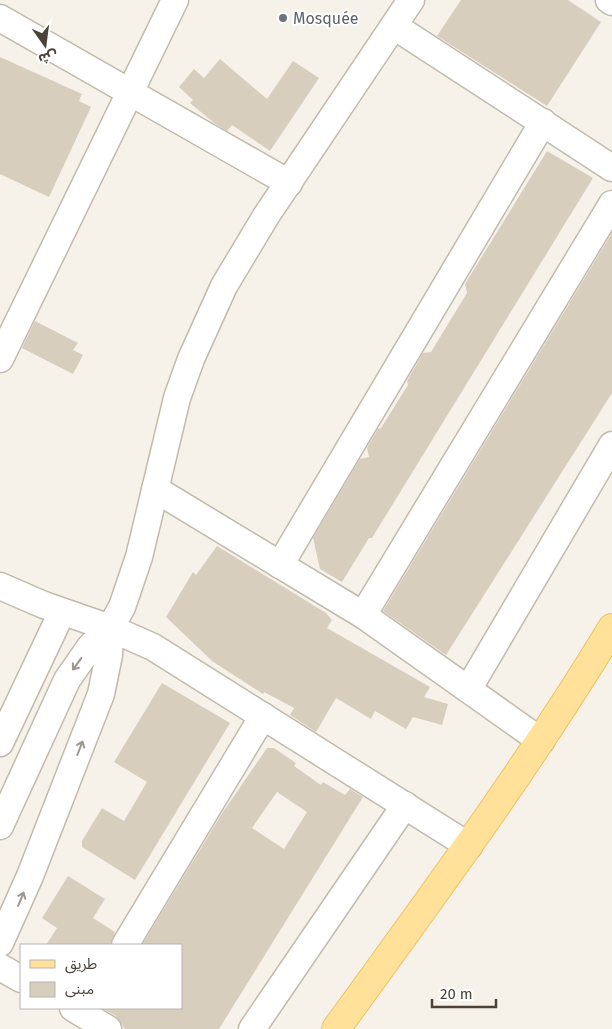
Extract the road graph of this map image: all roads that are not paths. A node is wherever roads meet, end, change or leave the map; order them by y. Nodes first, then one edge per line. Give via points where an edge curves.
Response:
1 (6, 0) edge
2 (175, 0) edge
3 (411, 0) edge
4 (0, 13) edge
5 (0, 18) edge
6 (394, 26) junction
7 (130, 92) junction
8 (543, 122) junction
9 (612, 168) edge
10 (289, 183) junction
11 (612, 204) edge
12 (0, 359) edge
13 (612, 445) edge
14 (155, 489) junction
15 (280, 565) junction
16 (0, 586) edge
17 (62, 612) junction
18 (363, 615) junction
19 (110, 628) junction
20 (612, 628) edge
21 (469, 688) junction
22 (262, 716) junction
23 (542, 741) junction
24 (0, 743) edge
25 (405, 805) junction
26 (0, 826) edge
27 (469, 846) junction
28 (0, 943) edge
29 (126, 944) edge
30 (0, 967) edge
31 (20, 978) edge
32 (81, 1010) edge
33 (108, 1029) edge
34 (252, 1029) edge
35 (336, 1029) edge

1 - 4 street
2 - 7 street
3 - 6 street
5 - 7 street
6 - 8 street
6 - 10 street
7 - 10 street
7 - 12 street
8 - 9 street
8 - 15 street
10 - 14 street via 244,250 206,322 177,398
11 - 18 street
13 - 21 street
14 - 15 street
14 - 19 street via 131,582
15 - 18 street
16 - 17 street
17 - 19 street
17 - 24 street
18 - 21 street
19 - 22 street via 175,660
19 -> 26 street via 90,647 67,680
28 -> 19 street via 30,876 101,694 109,656
20 - 23 main road
21 - 23 street
22 - 25 street
22 - 29 street
23 - 27 main road
25 - 27 street
25 - 34 street
27 - 35 main road
30 - 31 street
32 - 33 street

